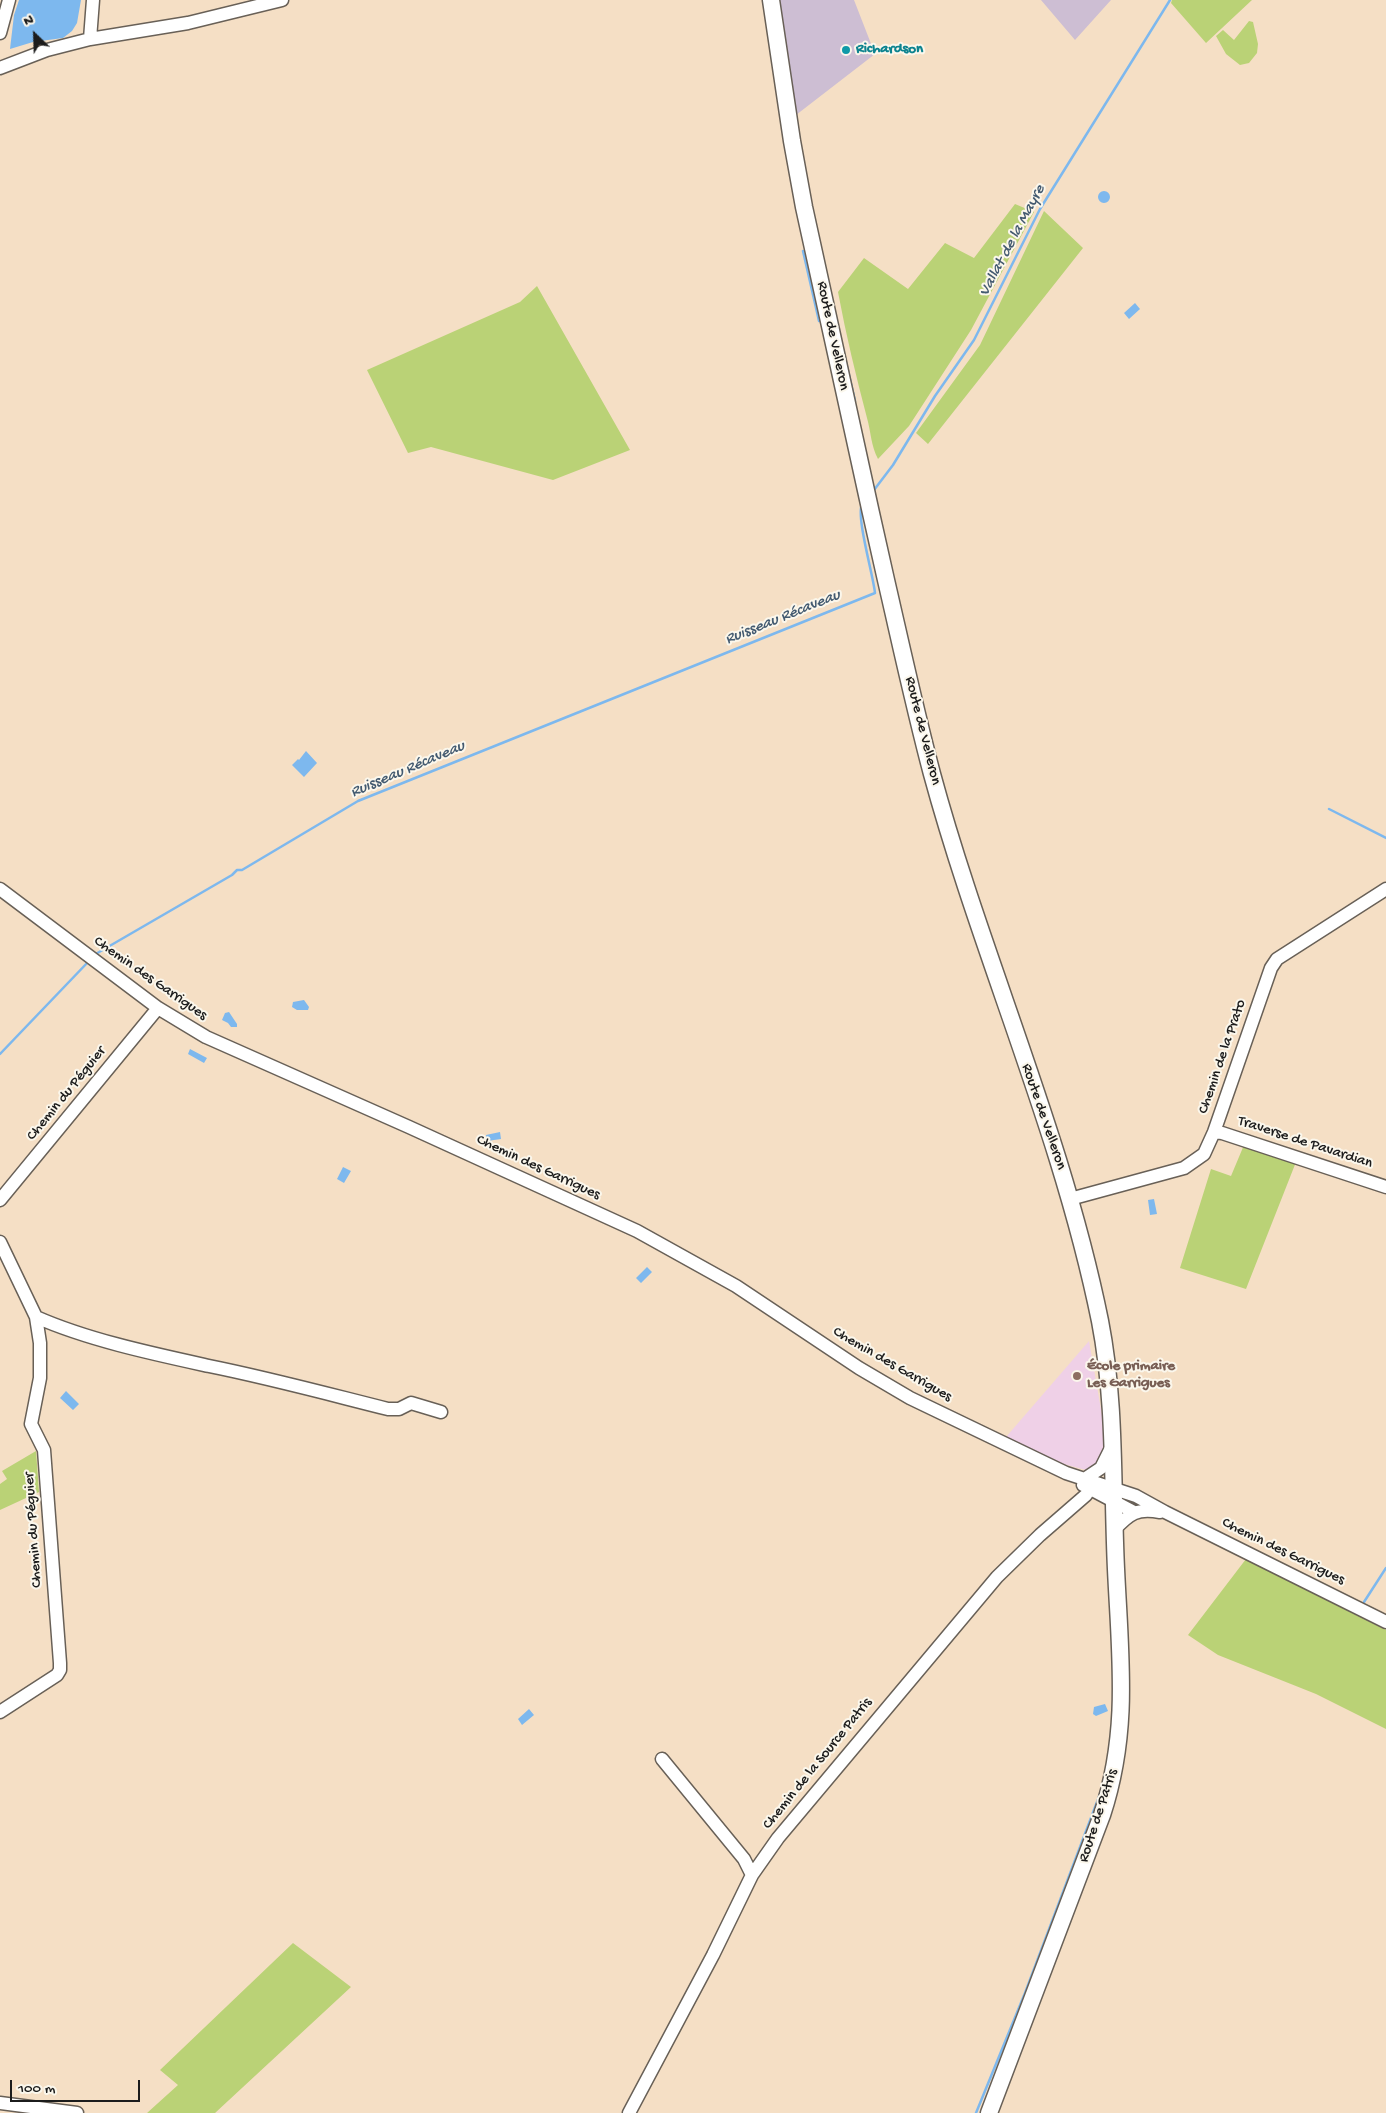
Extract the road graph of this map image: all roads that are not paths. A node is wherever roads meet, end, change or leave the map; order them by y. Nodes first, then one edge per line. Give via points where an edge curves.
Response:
1 (9, 0) edge
2 (93, 0) edge
3 (282, 0) edge
4 (770, 2) edge
5 (0, 33) edge
6 (90, 39) junction
7 (0, 68) edge
8 (0, 889) edge
9 (1386, 889) edge
10 (158, 1008) junction
11 (1214, 1132) junction
12 (1386, 1187) edge
13 (1070, 1199) junction
14 (0, 1200) edge
15 (0, 1242) edge
16 (8, 1257) junction
17 (0, 1269) edge
18 (36, 1317) junction
19 (441, 1412) dead end
20 (1113, 1443) junction
21 (1089, 1483) junction
22 (1114, 1496) junction
23 (1134, 1512) junction
24 (1166, 1512) junction
25 (1114, 1530) junction
26 (1386, 1622) edge
27 (0, 1712) edge
28 (662, 1759) dead end
29 (752, 1875) junction
30 (0, 2103) edge
31 (77, 2113) edge
32 (629, 2113) edge
33 (989, 2113) edge

1 - 5 street
2 - 6 street
3 - 6 street via 188,23
4 - 13 main road, Route de Velleron via 804,207 919,725 967,892
6 - 7 street via 47,50
8 - 10 street, Chemin des Garrigues
9 - 11 street, Chemin de la Prato via 1277,959
10 - 14 street, Chemin du Péguier
10 - 21 street, Chemin des Garrigues via 206,1038 637,1231 736,1286 910,1398
11 - 12 street, Traverse de Pavardian
11 - 13 street, Chemin de la Prato via 1204,1154 1184,1168
13 - 20 main road, Route de Velleron via 1103,1338
15 - 16 street, Chemin du Péguier
16 - 17 street
16 - 18 street, Chemin du Péguier
18 - 19 street via 67,1329 182,1361 388,1409 399,1409 411,1403
18 - 27 street, Chemin du Péguier via 40,1378 31,1424 44,1450 60,1670
20 - 21 street via 1101,1468
20 - 22 main road, Route de Patris
21 - 22 street, Chemin des Garrigues
21 - 29 street, Chemin de la Source Patris via 997,1577 778,1838
22 - 23 street, Chemin des Garrigues
22 - 24 street, Chemin des Garrigues via 1136,1496
22 - 25 main road, Route de Patris
23 - 24 street, Chemin des Garrigues
23 - 25 street
24 - 26 street, Chemin des Garrigues
25 - 33 main road, Route de Patris via 1122,1705 1115,1770 1102,1815
28 - 29 street via 744,1859
29 - 32 street, Chemin de la Source Patris
30 - 31 street

